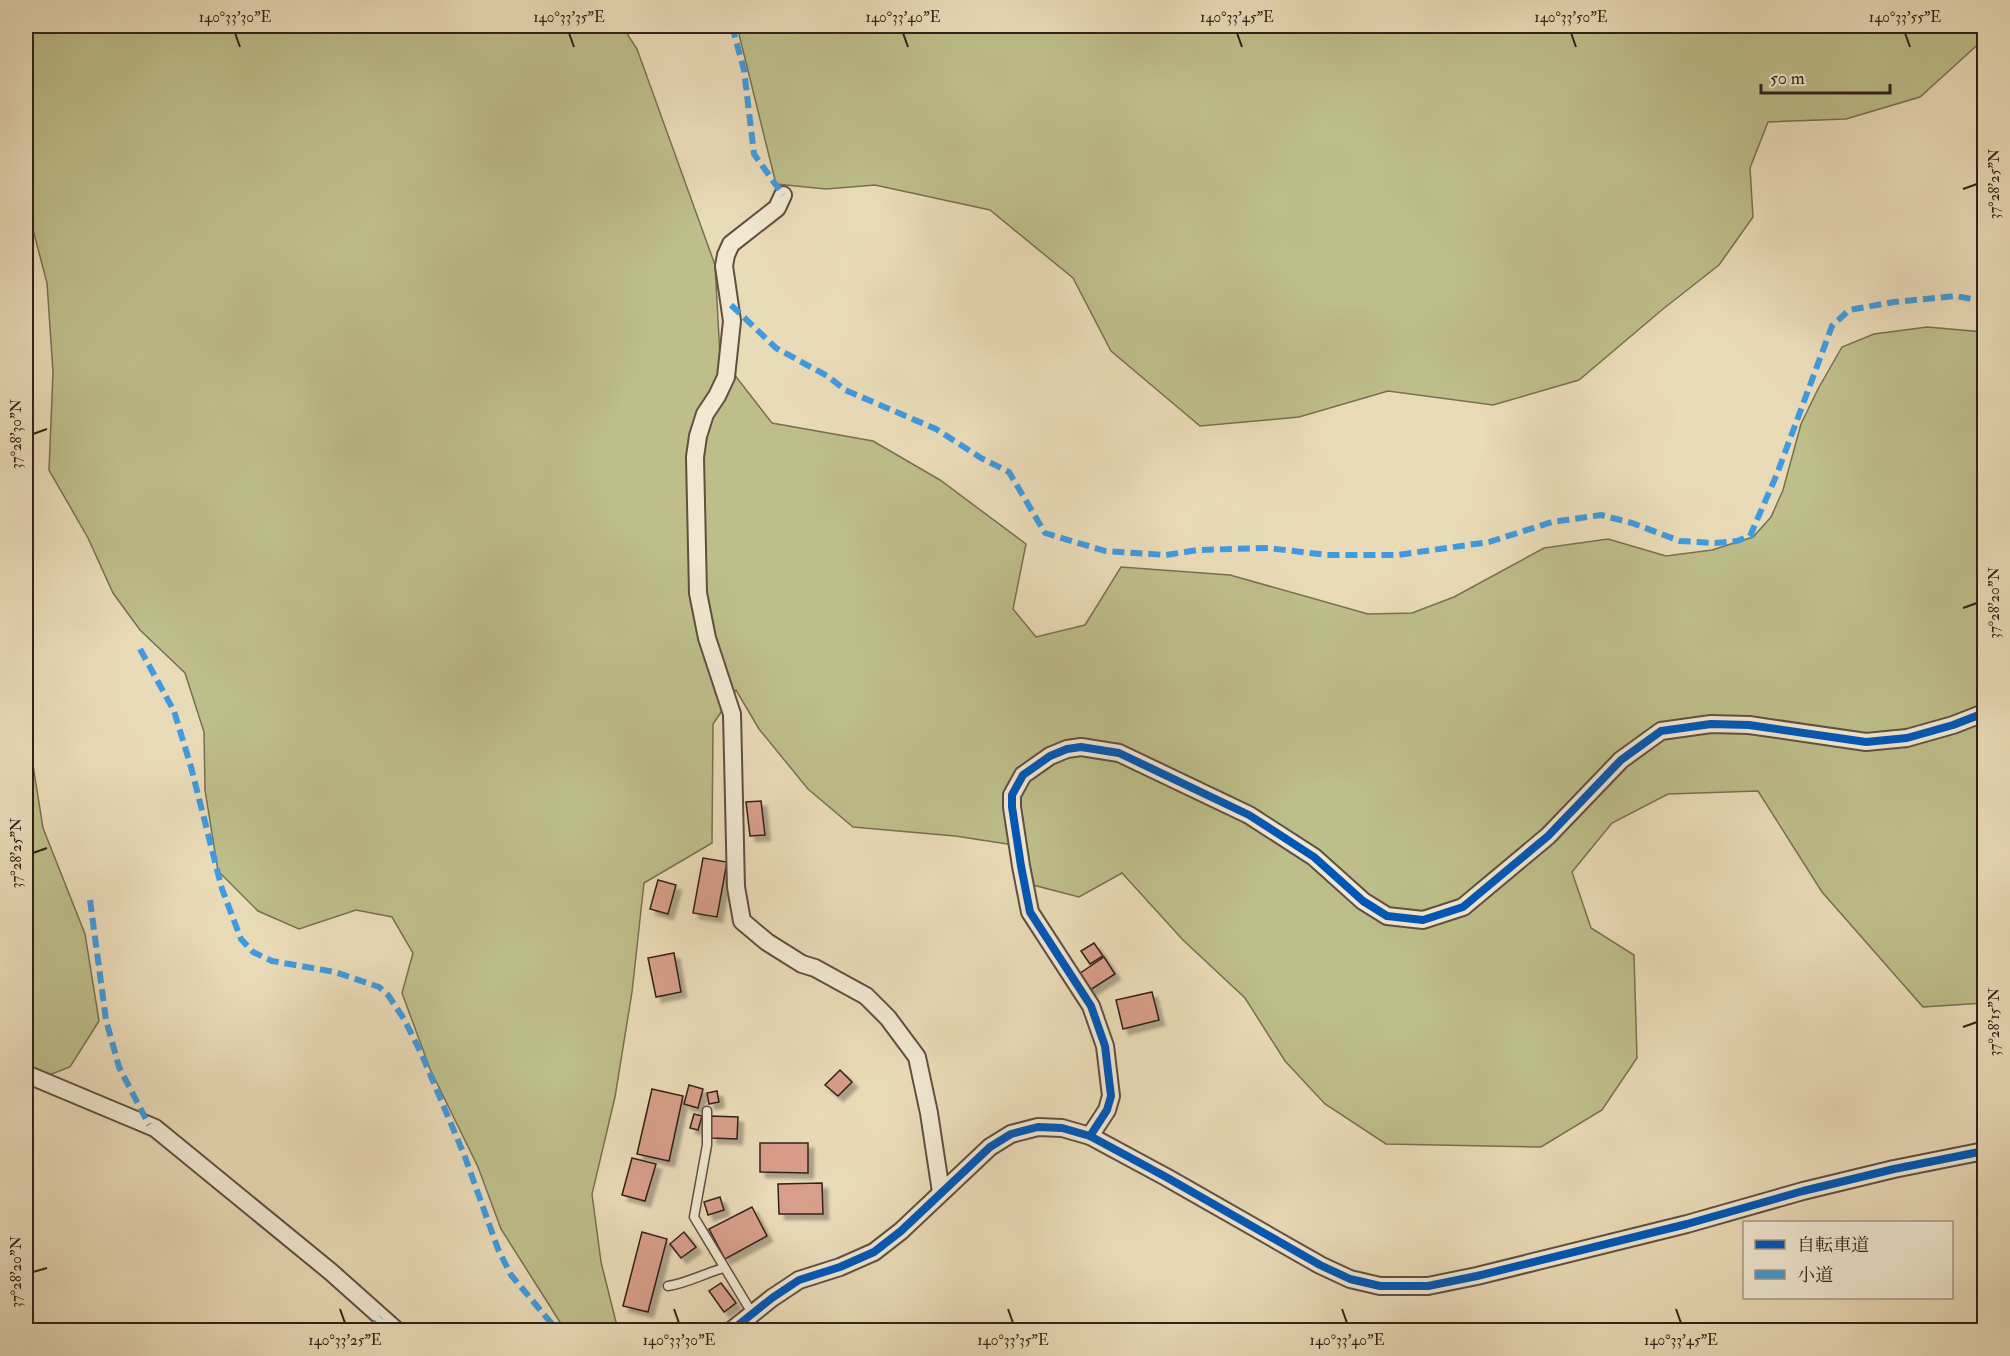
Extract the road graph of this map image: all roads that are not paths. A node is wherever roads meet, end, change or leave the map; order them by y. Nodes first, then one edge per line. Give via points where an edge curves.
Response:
1 (783, 195) dead end
2 (1984, 713) edge
3 (26, 1074) edge
4 (707, 1111) dead end
5 (1089, 1136) junction
6 (1984, 1151) edge
7 (941, 1192) junction
8 (724, 1268) junction
9 (668, 1286) dead end
10 (752, 1313) junction
11 (396, 1330) edge
12 (732, 1330) edge

1 - 7 street via 777,208 731,244 726,255 732,321 726,377 705,414 695,457 698,593 707,638 732,714 736,887 742,921 802,964 866,996 917,1057
2 - 5 street via 1906,738 1866,742 1749,724 1711,724 1661,731 1621,760 1548,836 1463,907 1423,920 1387,916 1363,901 1314,857 1249,815 1119,753 1081,747 1050,756 1023,775 1012,795 1012,807 1030,912 1091,1006 1105,1046 1111,1096 1107,1110
3 - 11 street via 155,1128
4 - 8 lane via 707,1145 694,1217
5 - 6 street via 1320,1265 1350,1279 1380,1286 1428,1286 1477,1276 1894,1169
5 - 7 street via 1038,1126 1011,1134 990,1147
7 - 10 street via 874,1252 799,1280
8 - 9 lane
8 - 10 lane
10 - 12 street

